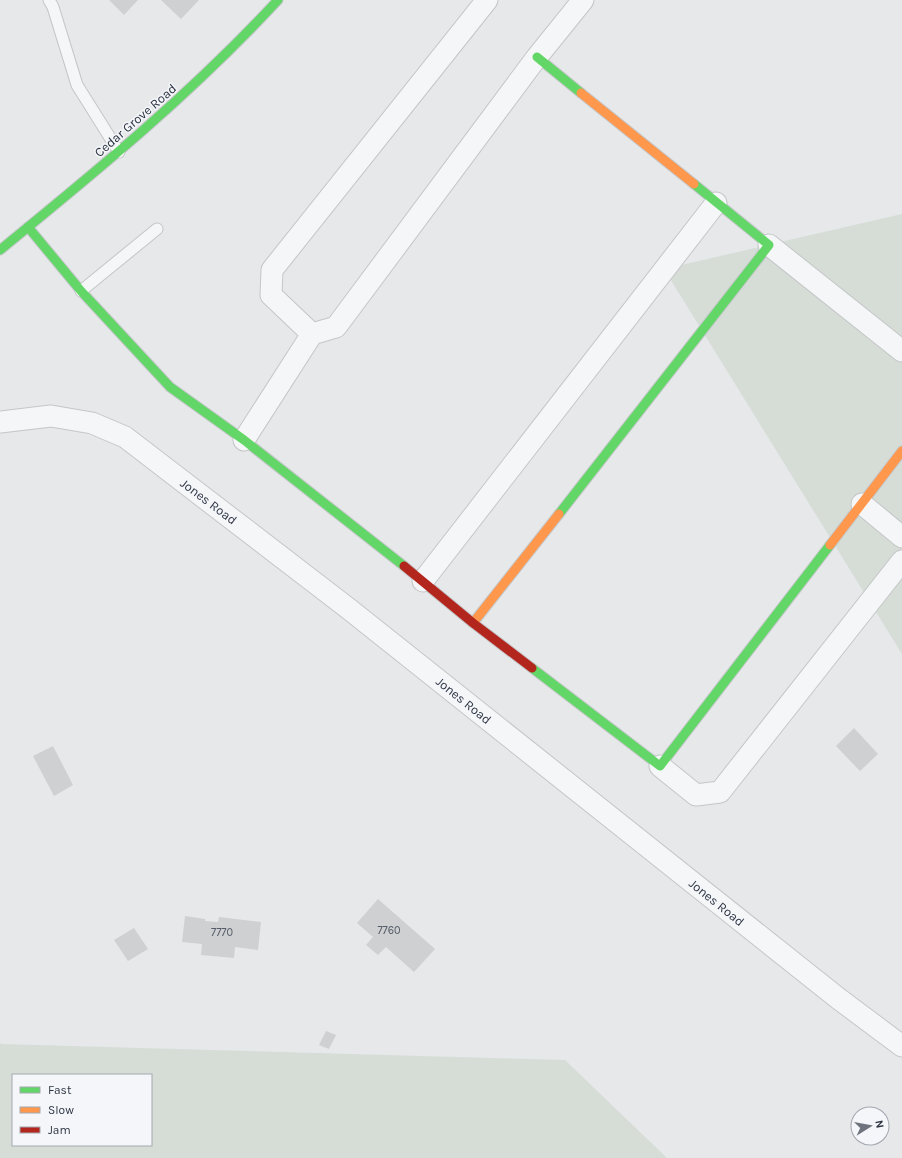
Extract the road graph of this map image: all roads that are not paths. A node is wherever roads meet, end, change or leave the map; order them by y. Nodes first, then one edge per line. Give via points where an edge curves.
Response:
1 (49, 0) edge
2 (278, 0) edge
3 (487, 0) edge
4 (583, 0) edge
5 (537, 57) junction
6 (119, 152) junction
7 (716, 203) junction
8 (28, 227) junction
9 (157, 229) dead end
10 (770, 246) junction
11 (0, 250) edge
12 (81, 291) junction
13 (312, 334) junction
14 (902, 351) edge
15 (0, 422) edge
16 (244, 440) junction
17 (902, 451) edge
18 (862, 504) junction
19 (902, 537) edge
20 (902, 562) edge
21 (423, 581) junction
22 (473, 623) junction
23 (660, 766) junction
24 (902, 1046) edge

1 - 6 lane via 77,85
2 - 6 street, Cedar Grove Road via 250,32 146,130
3 - 13 street via 272,270 271,295
4 - 5 street
5 - 7 street
5 - 13 street via 336,327
6 - 8 street, Cedar Grove Road
7 - 10 street
7 - 21 street
8 - 11 street, Cedar Grove Road
8 - 12 street
9 - 12 lane
10 - 14 street
10 - 22 street
12 - 16 street via 170,387
13 - 16 street
15 - 24 street, Jones Road via 51,416 92,423 125,438 344,604 839,1000
16 - 21 street
17 - 18 street
18 - 19 street
18 - 23 street
20 - 23 street via 720,792 696,795
21 - 22 street
22 - 23 street

